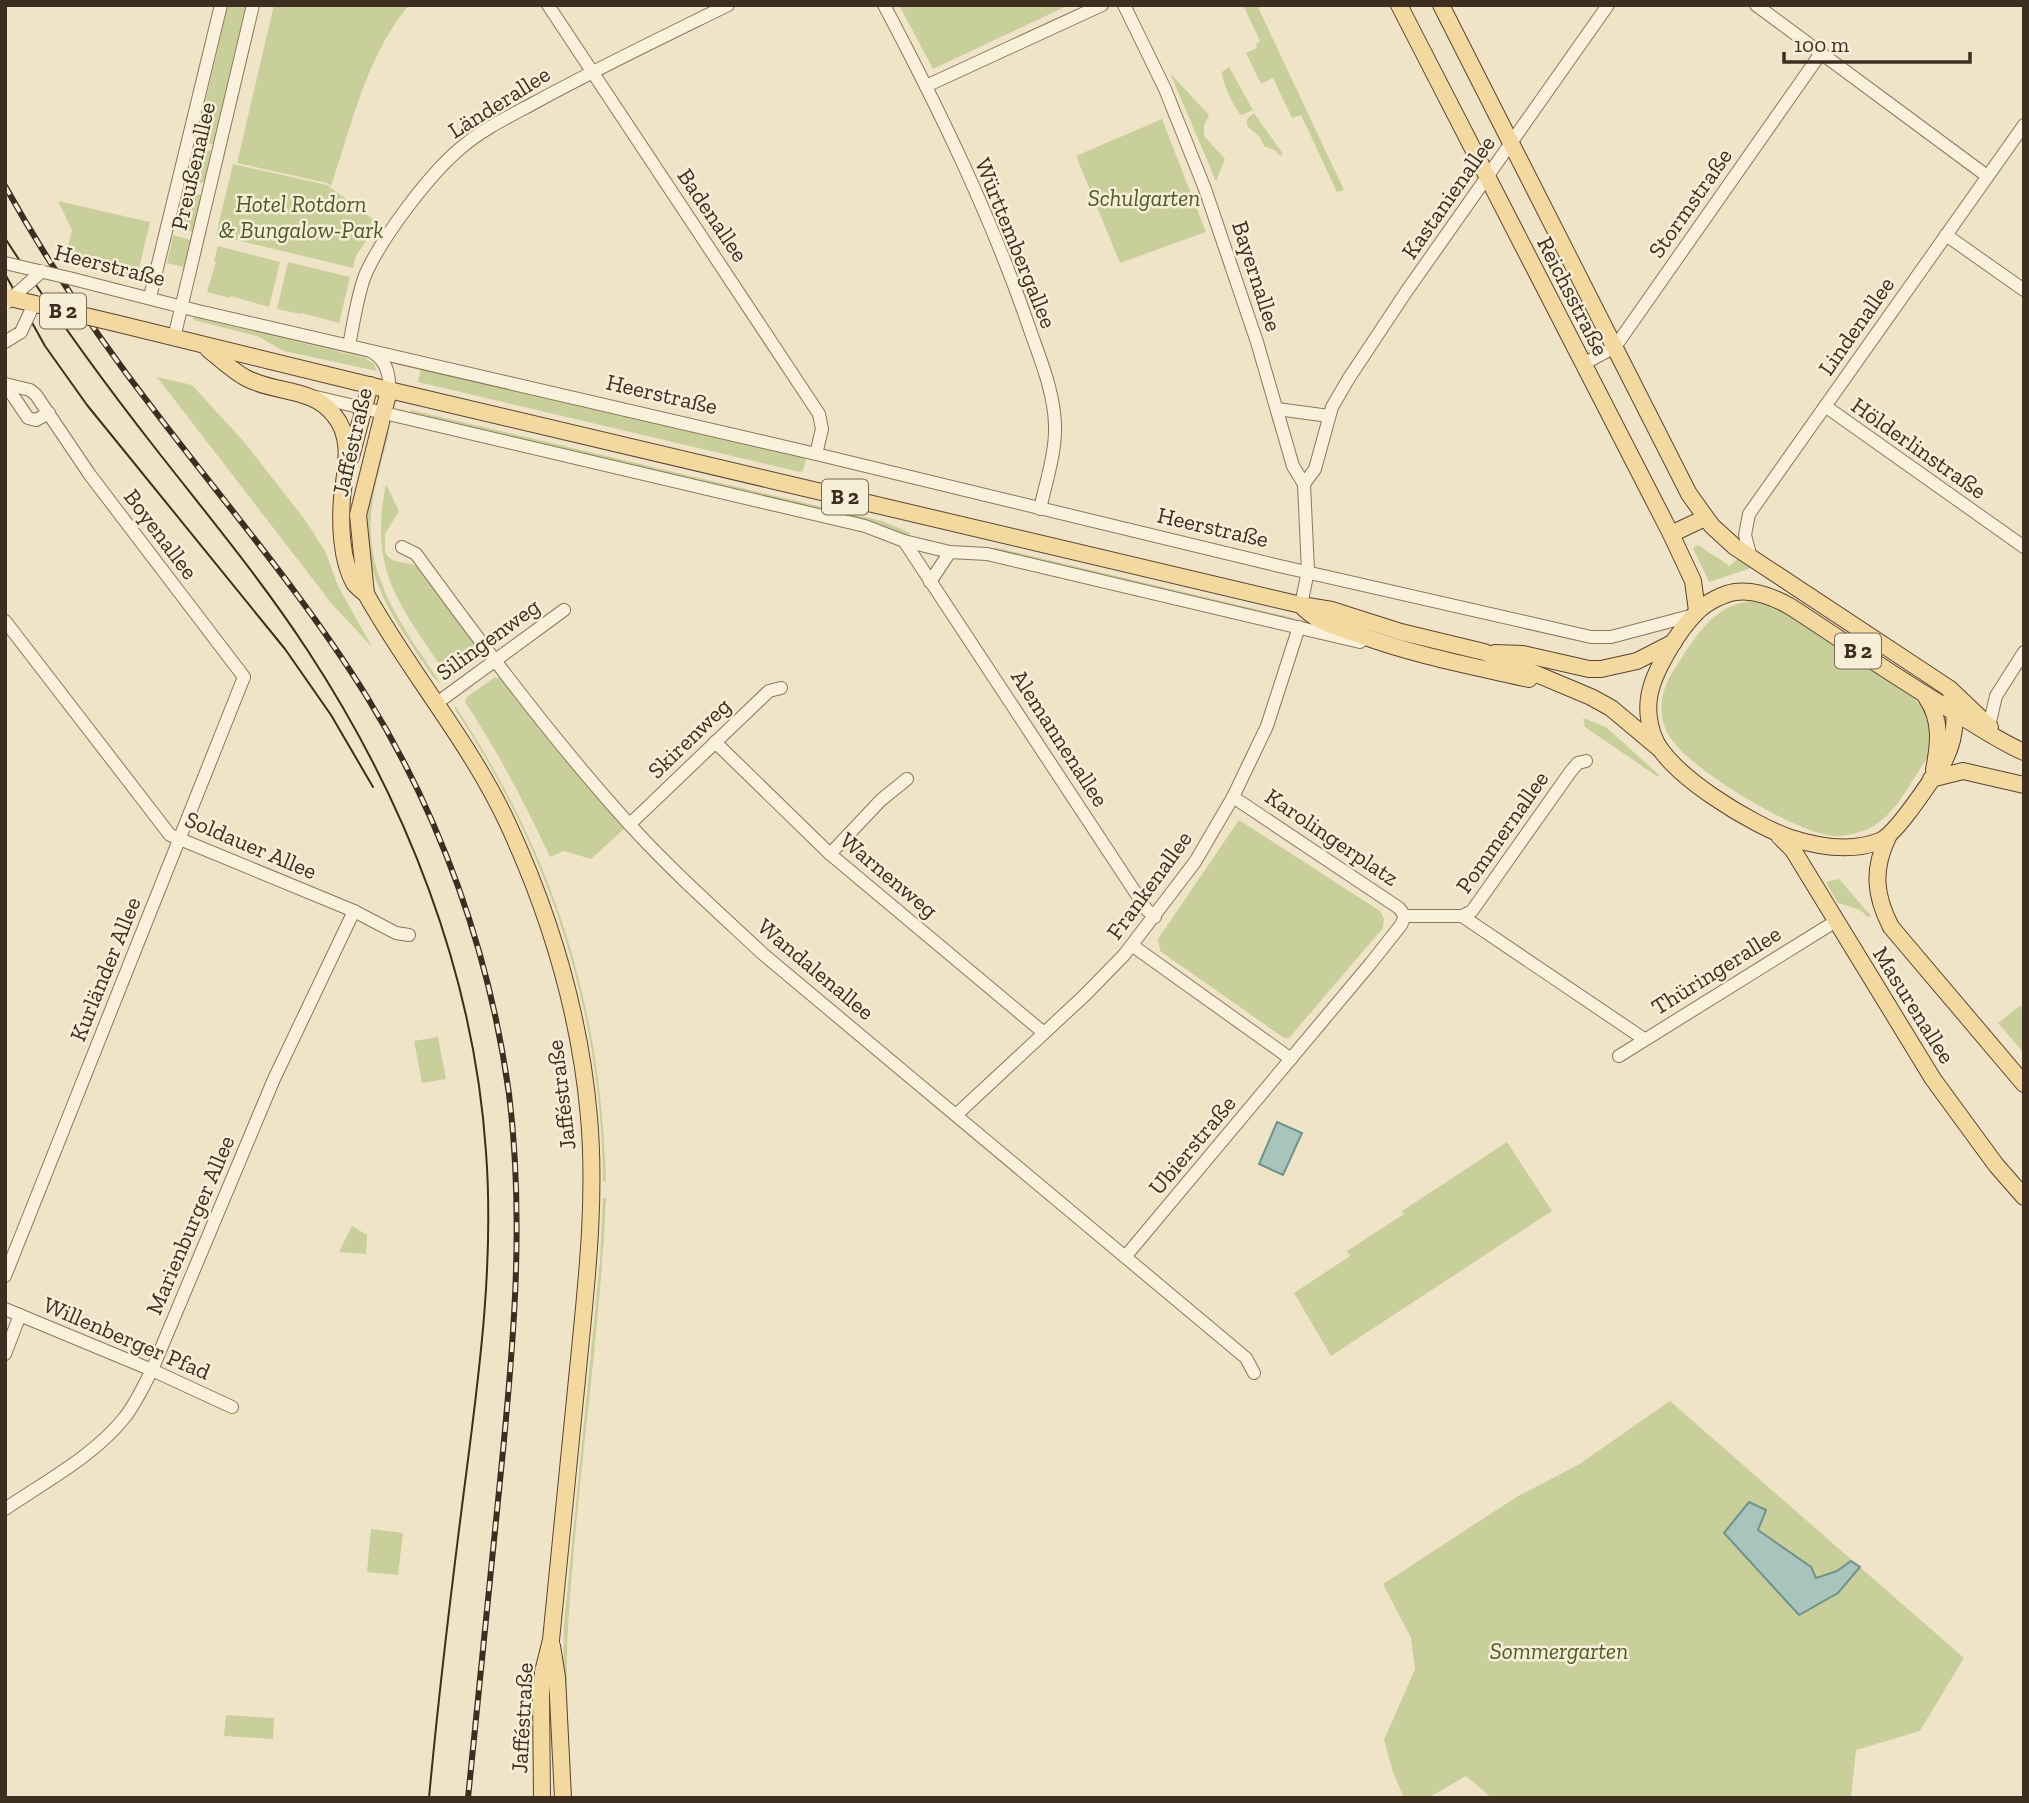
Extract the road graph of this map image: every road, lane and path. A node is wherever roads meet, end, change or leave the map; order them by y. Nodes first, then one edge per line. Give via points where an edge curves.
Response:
1 (221, 5) edge
2 (253, 5) edge
3 (548, 5) edge
4 (728, 5) edge
5 (884, 5) edge
6 (1102, 5) edge
7 (1124, 5) edge
8 (1399, 5) edge
9 (1441, 5) edge
10 (1608, 5) edge
11 (1756, 5) edge
12 (1821, 53) junction
13 (592, 71) junction
14 (926, 86) junction
15 (2024, 125) edge
16 (1512, 143) junction
17 (1987, 176) junction
18 (1488, 178) junction
19 (1946, 235) junction
20 (5, 263) edge
21 (41, 271) junction
22 (2024, 290) edge
23 (150, 297) junction
24 (7, 300) edge
25 (34, 304) junction
26 (182, 306) junction
27 (174, 338) junction
28 (5, 342) edge
29 (203, 345) junction
30 (349, 345) junction
31 (1615, 347) junction
32 (369, 350) junction
33 (1583, 364) junction
34 (5, 384) edge
35 (370, 385) junction
36 (389, 390) junction
37 (308, 395) junction
38 (10, 402) edge
39 (1825, 406) junction
40 (364, 408) junction
41 (1277, 409) junction
42 (383, 412) junction
43 (48, 414) junction
44 (1329, 416) junction
45 (816, 454) junction
46 (346, 475) junction
47 (1304, 484) junction
48 (1040, 509) junction
49 (1705, 518) junction
50 (1671, 534) junction
51 (904, 541) junction
52 (402, 547) dead end
53 (2024, 547) edge
54 (950, 552) junction
55 (1751, 558) junction
56 (1308, 571) junction
57 (930, 582) junction
58 (366, 594) junction
59 (1301, 605) junction
60 (564, 610) dead end
61 (1696, 613) junction
62 (5, 621) edge
63 (1299, 627) junction
64 (1674, 642) junction
65 (1392, 647) junction
66 (1484, 652) junction
67 (2024, 652) edge
68 (493, 661) junction
69 (244, 677) joint
70 (1562, 686) junction
71 (781, 688) dead end
72 (1950, 689) junction
73 (1925, 695) junction
74 (437, 703) junction
75 (1955, 713) junction
76 (1989, 726) junction
77 (2001, 740) junction
78 (715, 742) junction
79 (1660, 749) junction
80 (2024, 752) edge
81 (1586, 761) dead end
82 (1932, 778) junction
83 (907, 779) dead end
84 (2024, 785) edge
85 (1233, 797) junction
86 (630, 824) junction
87 (1775, 832) junction
88 (1888, 837) junction
89 (180, 840) junction
90 (830, 854) junction
91 (354, 911) junction
92 (1155, 916) junction
93 (1405, 916) junction
94 (1462, 916) junction
95 (1836, 921) junction
96 (409, 935) dead end
97 (1133, 946) junction
98 (1044, 1032) junction
99 (1644, 1040) junction
100 (1619, 1056) dead end
101 (1291, 1059) junction
102 (2024, 1084) edge
103 (956, 1115) junction
104 (2024, 1198) edge
105 (1125, 1257) junction
106 (5, 1276) edge
107 (5, 1309) edge
108 (20, 1315) junction
109 (5, 1354) edge
110 (152, 1370) junction
111 (1254, 1373) dead end
112 (232, 1406) dead end
113 (5, 1509) edge
114 (551, 1640) junction
115 (542, 1798) edge
116 (563, 1798) edge

1 - 23 street, Preußenallee
2 - 26 street, Preußenallee
3 - 13 street, Badenallee
4 - 13 street, Länderallee
5 - 14 street, Württembergallee
6 - 14 street
7 - 41 street, Bayernallee via 1165,89 1205,189
8 - 18 main road, Reichsstraße
9 - 16 main road, Reichsstraße
10 - 16 street, Kastanienallee
11 - 12 street
12 - 17 street
12 - 31 street, Stormstraße
13 - 30 street, Länderallee via 462,146 438,171 374,257
13 - 45 street, Badenallee via 819,414 822,429
14 - 48 street, Württembergallee via 1001,252 1047,380 1055,440
15 - 17 street, Lindenallee
16 - 18 street, Kastanienallee
16 - 31 main road, Reichsstraße
17 - 19 street, Lindenallee
18 - 33 main road, Reichsstraße
18 - 44 street, Kastanienallee via 1349,378
19 - 22 street
19 - 39 street, Lindenallee
20 - 21 street, Heerstraße, bridge
21 - 23 street, Heerstraße, bridge
21 - 24 street, bridge
23 - 26 street, Heerstraße
24 - 25 main road, B 2, bridge
25 - 27 main road, B 2, bridge
25 - 28 street, bridge via 21,332
26 - 27 street, Preußenallee
26 - 30 street, Heerstraße
27 - 29 main road, B 2
29 - 35 main road, B 2
29 - 37 main road via 245,378
30 - 32 street, Heerstraße
31 - 33 street, Stormstraße
31 - 49 main road, Reichsstraße
32 - 36 street, Jafféstraße via 387,369
32 - 45 street, Heerstraße
33 - 50 main road, Reichsstraße
34 - 38 street, Boyenallee
34 - 43 street, Boyenallee via 30,390
35 - 36 main road, B 2
35 - 40 main road, Jafféstraße
36 - 42 main road, Jafféstraße
36 - 59 main road, B 2
37 - 40 street
37 - 46 main road, Jafféstraße via 341,425
38 - 43 street, Boyenallee via 32,420
39 - 53 street, Hölderlinstraße
39 - 55 street, Lindenallee via 1749,514 1745,535
40 - 42 street
40 - 46 main road, Jafféstraße
41 - 44 street
41 - 47 street, Bayernallee via 1293,466
42 - 51 street via 865,526
42 - 58 main road, Jafféstraße via 358,515
43 - 69 street, Boyenallee
44 - 47 street, Kastanienallee via 1315,469
45 - 48 street, Heerstraße
46 - 58 main road, Jafféstraße via 342,506 347,562 355,584
47 - 56 street, Bayernallee
48 - 56 street, Heerstraße
49 - 50 main road
49 - 55 main road, Reichsstraße
50 - 61 main road, Reichsstraße via 1693,581
51 - 54 street
51 - 57 street, Alemannenallee
52 - 68 street, Wandalenallee via 416,554
54 - 57 street
54 - 63 street via 987,554
55 - 72 main road, Reichsstraße
56 - 59 street
56 - 61 street, Heerstraße via 1595,638 1651,628
57 - 92 street, Alemannenallee
58 - 74 main road, Jafféstraße
59 - 65 main road, B 2 via 1314,617
59 - 66 main road, B 2
60 - 68 street, Silingenweg
61 - 64 main road, B 2
61 - 73 main road, B 2 via 1737,592 1777,598
62 - 89 street, Soldauer Allee via 170,835
63 - 65 street
63 - 85 street, Frankenallee via 1266,726
64 - 66 main road, B 2 via 1637,661 1601,669 1523,654
64 - 79 main road via 1649,695 1649,722
65 - 70 main road, B 2
66 - 70 main road, B 2
67 - 76 street via 1996,696
68 - 74 street, Silingenweg
68 - 86 street, Wandalenallee
69 - 89 street, Kurländer Allee
70 - 79 main road, B 2 via 1611,708
71 - 78 street, Skirenweg via 769,691
72 - 75 main road, Masurenallee
72 - 76 main road, Reichsstraße
73 - 75 main road, B 2
73 - 82 main road via 1939,730
74 - 114 main road, Jafféstraße via 501,810 542,906 568,991 586,1092 590,1246
75 - 77 main road, B 2
75 - 82 main road, Masurenallee via 1950,749
76 - 77 main road, Reichsstraße
77 - 80 main road, B 2
78 - 86 street, Skirenweg
78 - 90 street, Warnenweg
79 - 87 main road, B 2 via 1703,789
81 - 94 street, Pommernallee via 1571,771 1472,911
82 - 84 main road via 1963,771
82 - 88 main road, Masurenallee
83 - 90 street
85 - 92 street, Frankenallee via 1195,862
85 - 93 street, Karolingerplatz
86 - 103 street, Wandalenallee via 763,954
87 - 88 main road, B 2 via 1836,847 1859,847
87 - 95 main road, Masurenallee via 1793,850
88 - 102 main road, Masurenallee via 1876,879 1891,927
89 - 91 street, Soldauer Allee
89 - 106 street, Kurländer Allee
90 - 98 street, Warnenweg
91 - 96 street, Soldauer Allee
91 - 110 street, Marienburger Allee via 274,1079
92 - 97 street, Frankenallee
93 - 94 street, Pommernallee
93 - 101 street, Karolingerplatz
94 - 99 street
95 - 99 street, Thüringerallee
95 - 104 main road, Masurenallee via 1942,1093
97 - 98 street, Frankenallee
97 - 101 street
98 - 103 street, Frankenallee
99 - 100 street, Thüringerallee
101 - 105 street, Ubierstraße
103 - 105 street, Wandalenallee
105 - 111 street, Wandalenallee via 1246,1358
107 - 108 street, Willenberger Pfad
108 - 109 street
108 - 110 street, Willenberger Pfad
110 - 112 street, Willenberger Pfad
110 - 113 street, Marienburger Allee via 126,1416 88,1454
114 - 115 main road, Jafféstraße via 541,1695
114 - 116 main road, Jafféstraße

